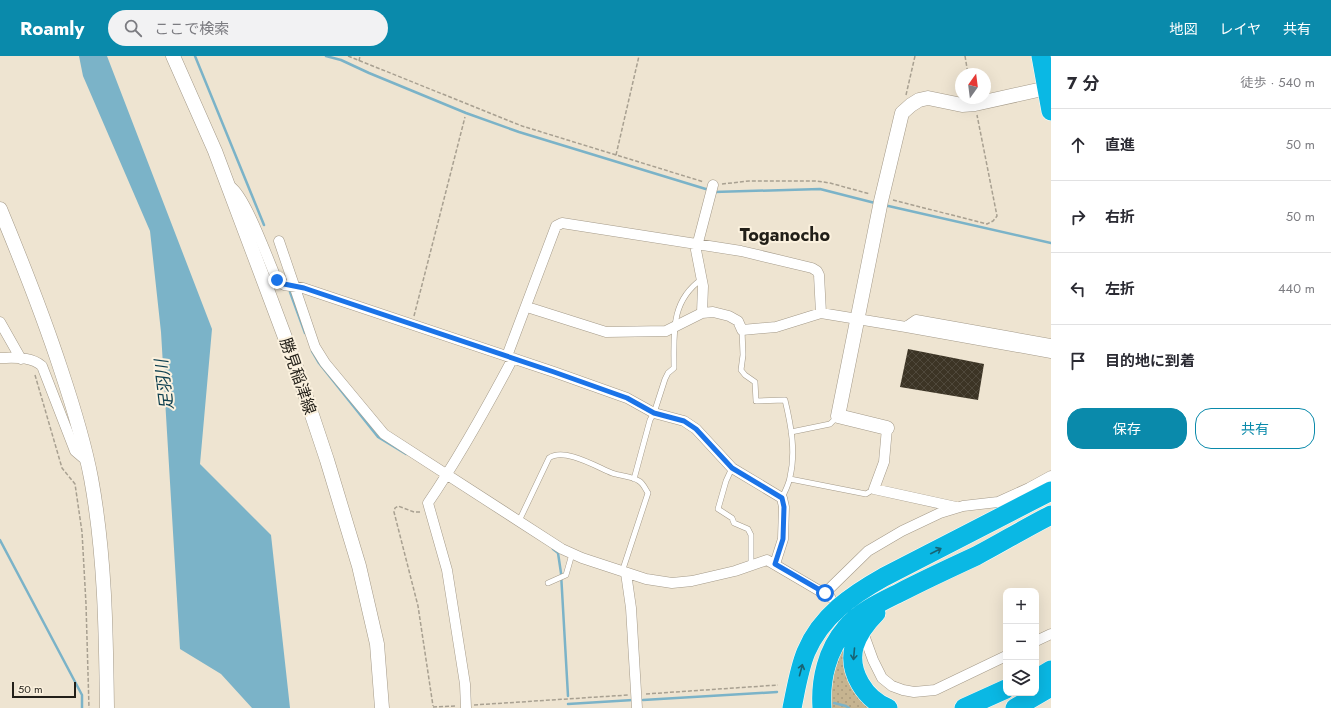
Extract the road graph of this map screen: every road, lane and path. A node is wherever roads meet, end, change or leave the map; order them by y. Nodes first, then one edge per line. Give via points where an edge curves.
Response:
1 (172, 56) edge
2 (348, 56) edge
3 (360, 56) edge
4 (639, 56) edge
5 (916, 56) edge
6 (965, 56) edge
7 (1040, 56) edge
8 (359, 61) junction
9 (967, 68) edge
10 (1049, 88) edge
11 (991, 100) edge
12 (955, 104) edge
13 (957, 104) edge
14 (974, 104) joint
15 (1051, 111) edge
16 (902, 113) junction
17 (465, 117) dead end
18 (616, 155) junction
19 (228, 185) junction
20 (712, 189) junction
21 (881, 202) junction
22 (0, 208) edge
23 (279, 241) dead end
24 (698, 245) junction
25 (702, 279) junction
26 (296, 286) junction
27 (527, 307) junction
28 (702, 313) junction
29 (821, 313) junction
30 (858, 319) junction
31 (0, 322) edge
32 (412, 324) junction
33 (906, 327) junction
34 (674, 328) junction
35 (742, 330) junction
36 (1051, 344) edge
37 (1051, 353) edge
38 (510, 357) junction
39 (0, 358) edge
40 (26, 359) junction
41 (654, 413) junction
42 (838, 416) junction
43 (887, 428) joint
44 (791, 432) junction
45 (88, 462) junction
46 (732, 468) junction
47 (1051, 476) edge
48 (446, 477) junction
49 (634, 479) junction
50 (790, 479) junction
51 (874, 489) junction
52 (1051, 491) edge
53 (782, 498) junction
54 (428, 503) junction
55 (1051, 504) edge
56 (958, 508) junction
57 (1051, 515) edge
58 (519, 521) junction
59 (1051, 526) edge
60 (968, 535) junction
61 (572, 554) junction
62 (977, 555) junction
63 (775, 564) junction
64 (751, 565) junction
65 (905, 566) junction
66 (624, 572) junction
67 (548, 583) dead end
68 (915, 585) junction
69 (1051, 634) edge
70 (865, 638) dead end
71 (1039, 640) edge
72 (1003, 657) edge
73 (1051, 664) edge
74 (1039, 670) edge
75 (1051, 670) edge
76 (1039, 677) edge
77 (778, 685) dead end
78 (1051, 687) edge
79 (1003, 690) edge
80 (636, 694) junction
81 (1007, 696) edge
82 (466, 707) edge
83 (88, 708) edge
84 (107, 708) edge
85 (382, 708) edge
86 (433, 708) edge
87 (637, 708) edge
88 (792, 708) edge
89 (812, 708) edge
90 (822, 708) edge
91 (888, 708) edge
92 (964, 708) edge
93 (986, 708) edge
94 (1015, 708) edge

1 - 19 street, 勝見稲津線
2 - 8 path
3 - 8 path
4 - 18 path
5 - 16 path
6 - 9 path
7 - 10 highway
8 - 18 path via 522,126
10 - 11 street
10 - 15 highway
12 - 16 street via 928,98 911,104
13 - 14 street
14 - 21 path via 997,216 993,221 987,224
16 - 21 street
17 - 32 path
18 - 20 path
19 - 26 street via 235,189 244,202 277,280
19 - 85 street, 勝見稲津線 via 295,364 348,529 377,644
20 - 21 path via 749,182 816,181 830,183
20 - 24 street
21 - 30 street
22 - 45 street via 45,321 76,415
23 - 26 street
24 - 25 street via 696,250
24 - 27 street via 562,223 556,226
24 - 29 street via 741,251 812,268 818,275
25 - 28 street
25 - 34 lane via 684,296 678,307
26 - 32 street
26 - 48 street via 315,347 325,363 384,434
27 - 34 street via 606,332 666,331
27 - 38 street
28 - 34 street
28 - 35 street via 713,312 728,316 738,321
29 - 30 street
29 - 35 street via 776,327
30 - 33 street
30 - 42 street
31 - 40 street
32 - 38 street
33 - 36 street via 916,320
33 - 37 street
34 - 41 lane via 674,368 665,379
35 - 44 lane via 741,370 755,382 756,401 785,400
38 - 41 street via 627,398
38 - 48 street via 481,419
39 - 40 street
40 - 45 street via 38,362 42,366 75,451
40 - 83 path via 62,468 75,484 83,540
41 - 46 street via 684,421 696,429
41 - 49 lane
42 - 43 street
42 - 44 lane via 830,424
43 - 51 street via 884,462
44 - 50 lane
45 - 84 street via 101,552
46 - 53 street
46 - 64 lane via 718,509 732,518 734,523 748,528 751,535
47 - 56 street via 998,502
48 - 54 street
48 - 58 street
49 - 58 lane via 572,456 553,455 549,458
49 - 66 lane via 639,481 648,493
50 - 51 lane via 866,494
50 - 53 lane
51 - 56 street
52 - 60 highway
53 - 63 street via 783,539
54 - 82 street via 447,570 466,684
54 - 86 path via 419,512 398,506 394,512 418,606
55 - 60 highway
56 - 63 street via 940,513 902,531 868,551 827,595
57 - 62 highway
58 - 61 street
59 - 62 highway
65 -> 60 highway
61 - 66 street
61 - 67 lane via 566,575
62 - 68 highway
63 - 64 street via 767,560
64 - 66 street via 736,571 672,583
88 -> 65 highway via 806,652 821,625 833,612 864,588
65 - 89 highway via 876,586 844,616 824,641 814,668
66 - 80 street via 631,608
68 - 90 highway via 875,606 846,627 826,666 821,696
68 -> 91 highway via 867,622 854,648 853,661 863,688 872,699
69 - 71 street
70 - 72 street via 882,678 892,686 914,692 935,690
73 - 74 highway
75 - 76 highway
77 - 80 path
78 - 94 highway
79 - 92 highway
80 - 82 path
80 - 87 street
81 - 93 highway
82 - 86 path

